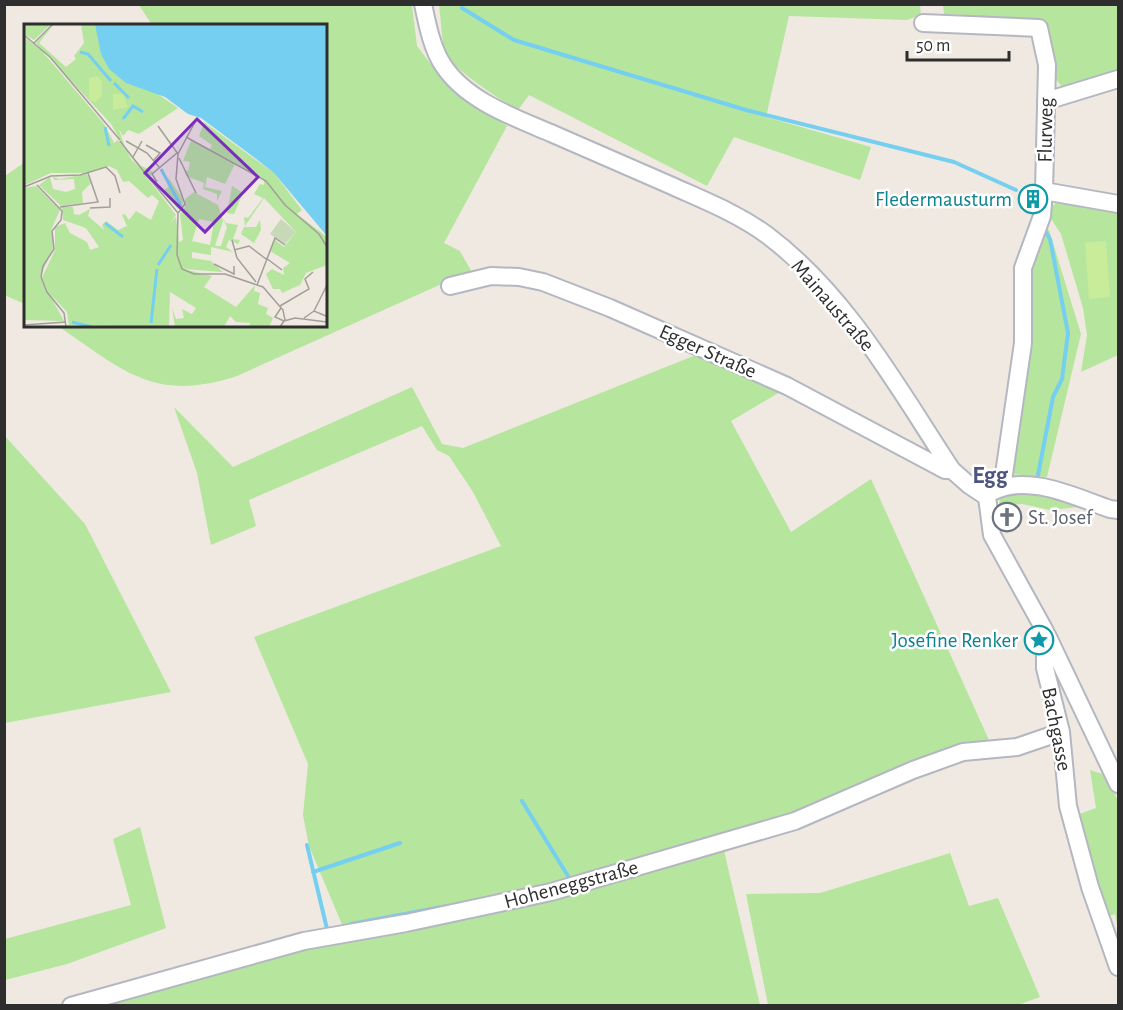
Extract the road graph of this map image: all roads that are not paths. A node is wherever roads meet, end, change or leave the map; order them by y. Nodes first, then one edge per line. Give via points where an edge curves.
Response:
1 (423, 4) edge
2 (434, 4) edge
3 (923, 23) dead end
4 (432, 38) junction
5 (1119, 80) edge
6 (1046, 101) junction
7 (1044, 191) junction
8 (1119, 204) edge
9 (450, 286) dead end
10 (952, 470) junction
11 (995, 493) junction
12 (1119, 510) edge
13 (1045, 631) junction
14 (1061, 732) junction
15 (1112, 758) edge
16 (1119, 784) edge
17 (1119, 967) edge
18 (71, 1005) edge

1 - 4 street, Mainaustraße
2 - 4 street, Mainaustraße
3 - 6 street, Flurweg via 1039,28 1047,65
4 - 10 street, Mainaustraße via 442,64 480,99 704,200 768,236 823,287 872,348
5 - 6 street
6 - 7 street, Flurweg
7 - 8 street
7 - 11 street, Flurweg via 1042,216 1023,268 1023,344
9 - 10 street, Egger Straße via 491,276 543,282 787,386 945,470
10 - 11 street, Mainaustraße via 969,485
11 - 12 street via 1023,486 1052,489
11 - 13 street, Bachgasse via 992,535
13 - 14 street, Bachgasse via 1045,668
13 - 15 street
14 - 17 street, Bachgasse via 1068,806 1108,943
14 - 18 street, Hoheneggstraße via 1017,747 963,752 795,820 551,892 304,941
15 - 16 street

